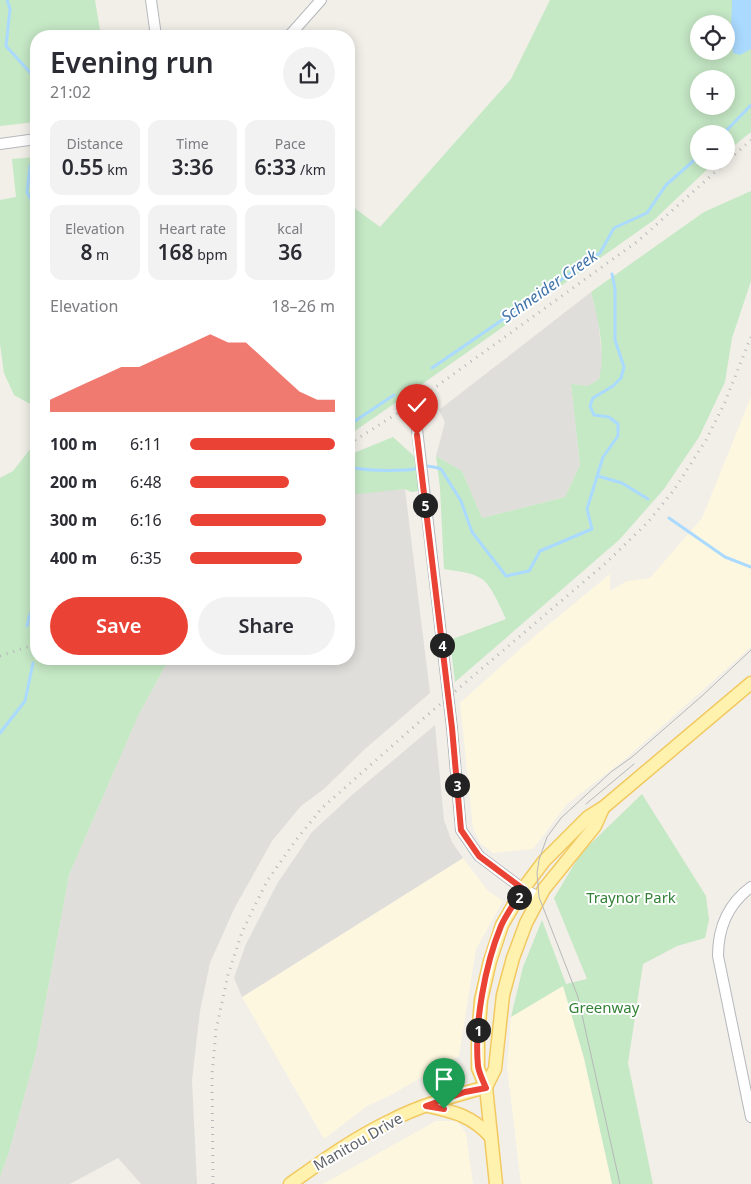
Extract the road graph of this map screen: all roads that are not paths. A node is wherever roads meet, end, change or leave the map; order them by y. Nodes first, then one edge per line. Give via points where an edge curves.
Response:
1 (151, 0) edge
2 (321, 0) edge
3 (155, 30) edge
4 (294, 30) edge
5 (30, 140) edge
6 (0, 144) edge
7 (414, 412) dead end
8 (751, 683) edge
9 (604, 807) junction
10 (751, 887) edge
11 (523, 889) junction
12 (539, 897) junction
13 (486, 1088) junction
14 (426, 1106) junction
15 (751, 1117) edge
16 (491, 1137) junction
17 (290, 1184) edge
18 (496, 1184) edge

1 - 3 street
2 - 4 street
5 - 6 street
7 - 11 street via 461,830 479,856
8 - 9 main road
9 - 11 main road via 588,817 544,861
9 - 12 main road via 595,826
10 - 15 street via 731,906 719,937 718,956
11 - 12 street
11 - 13 main road via 502,925 481,1000 478,1068
12 - 13 main road via 512,958 503,995 495,1069
13 - 14 main road, Manitou Drive
13 - 16 main road
14 - 16 main road via 461,1114 476,1122
14 - 17 main road, Manitou Drive via 380,1126
16 - 18 main road

